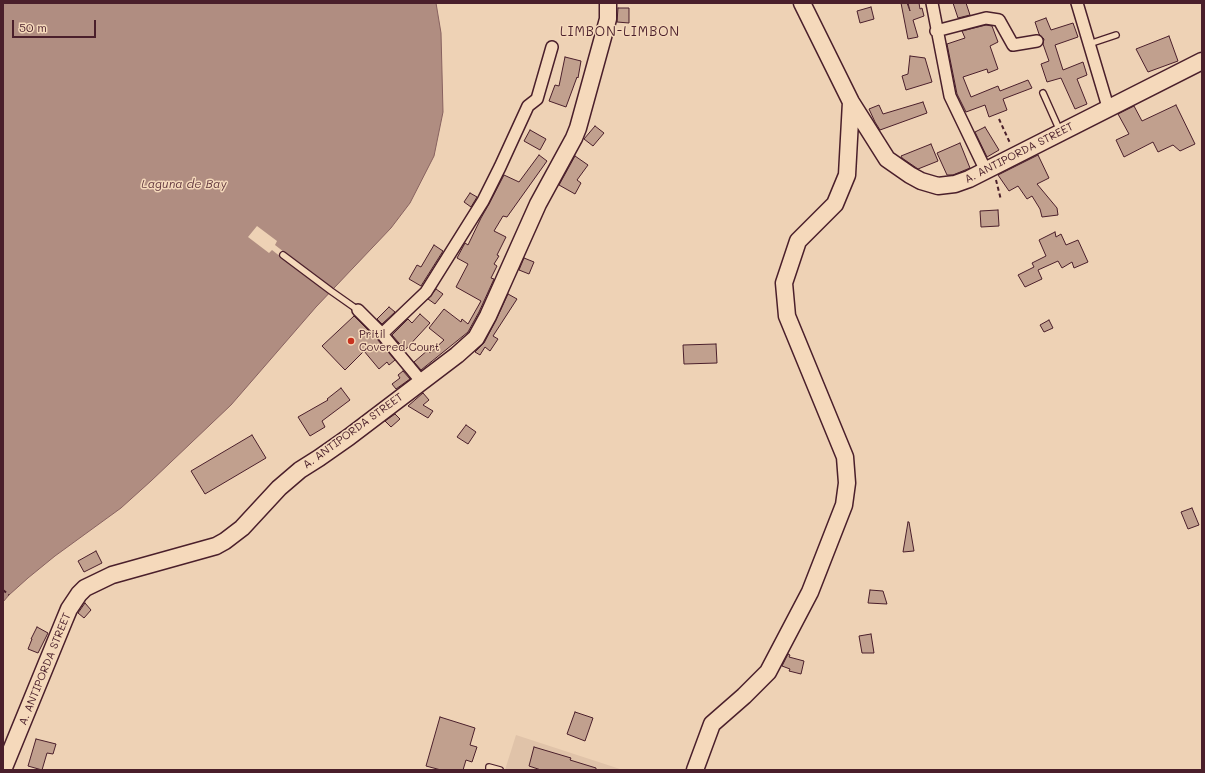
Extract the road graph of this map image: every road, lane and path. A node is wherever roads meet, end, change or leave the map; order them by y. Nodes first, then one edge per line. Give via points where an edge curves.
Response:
1 (608, 3) edge
2 (802, 3) edge
3 (932, 3) edge
4 (1076, 3) edge
5 (936, 30) junction
6 (1116, 35) dead end
7 (1037, 41) dead end
8 (1089, 44) junction
9 (552, 47) dead end
10 (1202, 60) edge
11 (1043, 92) dead end
12 (851, 102) junction
13 (1108, 107) junction
14 (999, 118) dead end
15 (1060, 132) junction
16 (1015, 155) junction
17 (989, 169) junction
18 (1001, 200) dead end
19 (283, 255) dead end
20 (358, 310) joint
21 (382, 334) junction
22 (421, 381) junction
23 (3, 590) edge
24 (9, 595) dead end
25 (3, 770) edge
26 (489, 770) edge
27 (500, 770) edge
28 (695, 770) edge

1 - 22 street, A. ANTIPORDA STREET via 608,19 578,128 538,204 488,316 471,344
2 - 12 street, A. ANTIPORDA STREET
3 - 5 street
4 - 8 street
5 - 7 street via 986,18 999,20 1013,45
5 - 17 street via 950,96
6 - 8 lane
8 - 13 street
9 - 21 street via 537,99 528,106 483,201 426,292
10 - 13 street, A. ANTIPORDA STREET
11 - 15 lane
12 - 17 street, A. ANTIPORDA STREET via 887,159 922,181 938,186 955,184
12 - 28 street via 847,175 835,204 798,241 784,283 787,316 844,457 847,483 844,505 810,592 768,672 712,724
13 - 15 street, A. ANTIPORDA STREET
14 - 16 path
15 - 16 street, A. ANTIPORDA STREET
16 - 17 street, A. ANTIPORDA STREET
17 - 18 path
19 - 20 lane
20 - 21 street
21 - 22 street
22 - 25 street, A. ANTIPORDA STREET via 291,477 242,528 225,541 216,546 112,575 85,588 67,615
23 - 24 path
26 - 27 lane

